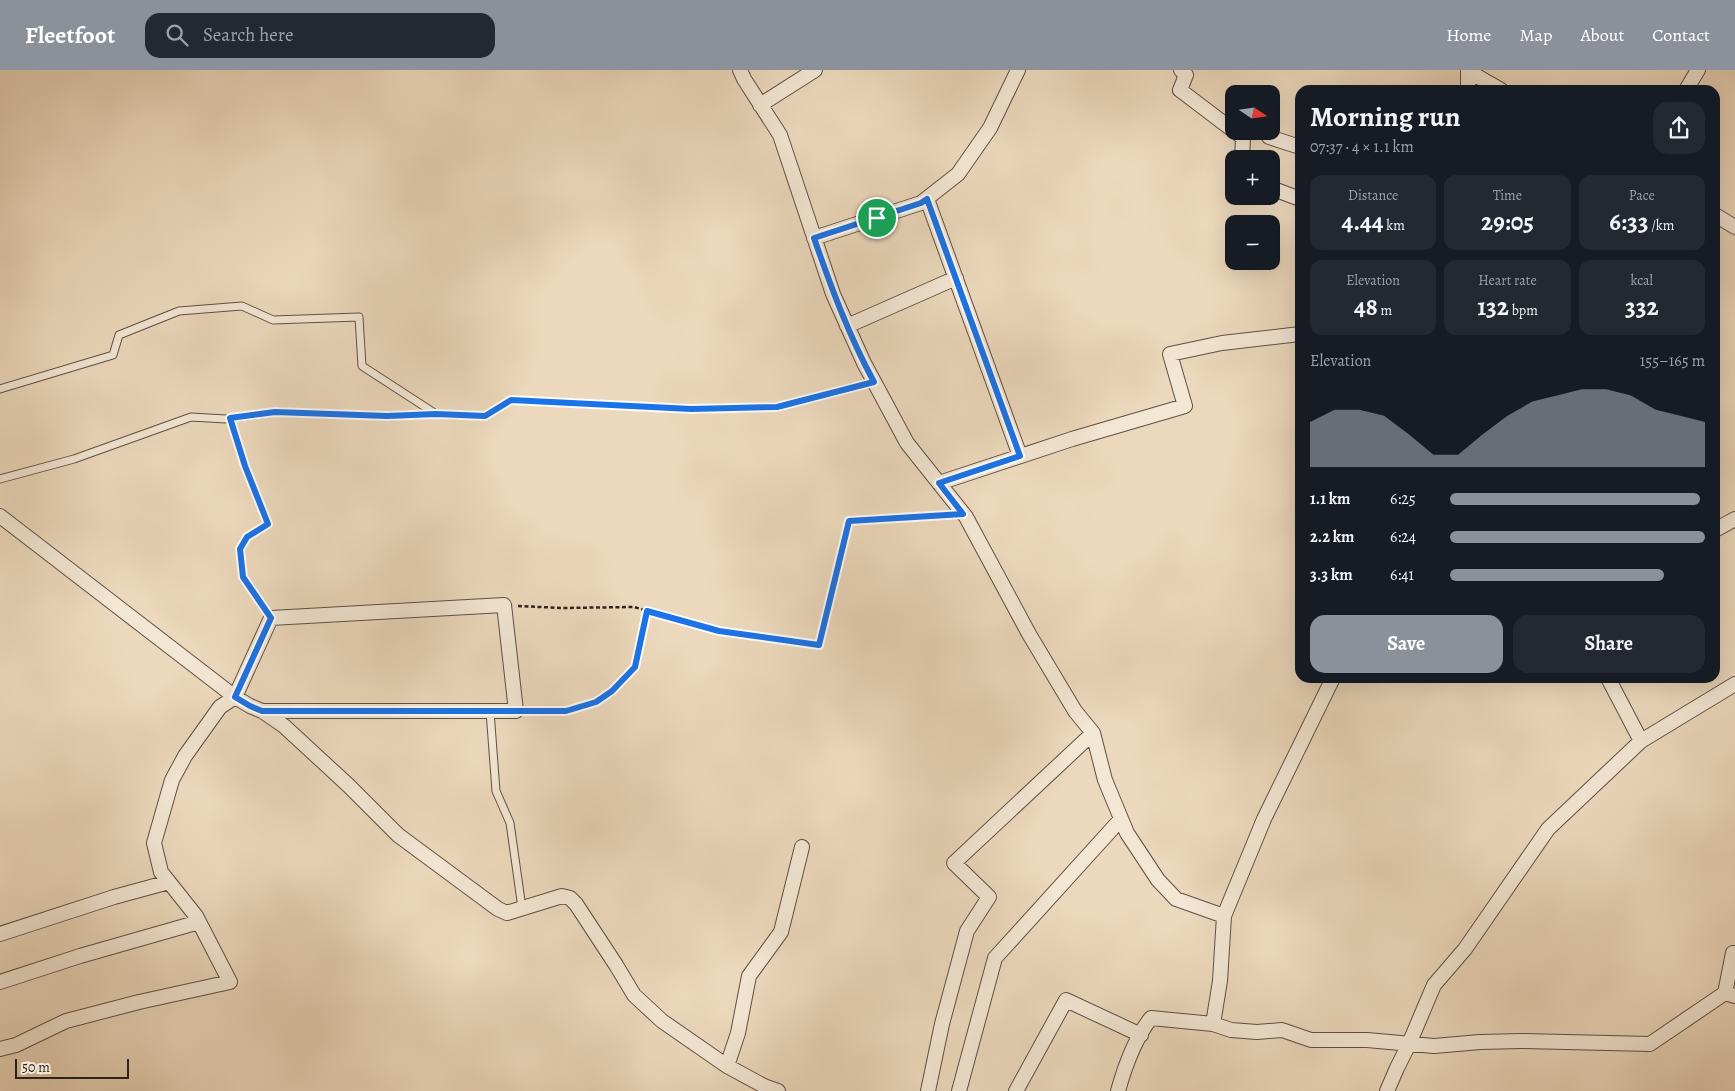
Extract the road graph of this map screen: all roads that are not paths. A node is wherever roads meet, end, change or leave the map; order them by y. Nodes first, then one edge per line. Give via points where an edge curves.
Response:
1 (740, 70) edge
2 (815, 70) edge
3 (1018, 70) edge
4 (1180, 70) edge
5 (1698, 70) edge
6 (1468, 71) edge
7 (1468, 85) edge
8 (1492, 85) edge
9 (1689, 85) edge
10 (760, 104) junction
11 (1225, 124) edge
12 (1278, 140) edge
13 (1295, 145) edge
14 (1280, 192) edge
15 (1295, 198) edge
16 (927, 199) junction
17 (1720, 218) edge
18 (1735, 227) edge
19 (814, 238) junction
20 (956, 278) junction
21 (847, 326) junction
22 (1295, 335) edge
23 (874, 382) junction
24 (0, 389) edge
25 (436, 414) junction
26 (1020, 456) junction
27 (0, 479) edge
28 (939, 483) junction
29 (0, 516) edge
30 (1735, 519) edge
31 (1720, 527) edge
32 (1331, 683) edge
33 (1611, 683) edge
34 (1735, 684) edge
35 (235, 697) junction
36 (490, 710) junction
37 (262, 711) junction
38 (1093, 734) junction
39 (1641, 741) junction
40 (1121, 819) junction
41 (802, 847) dead end
42 (169, 882) junction
43 (522, 908) junction
44 (1224, 916) junction
45 (200, 922) junction
46 (0, 934) edge
47 (1735, 953) edge
48 (0, 982) edge
49 (1730, 994) edge
50 (1213, 1024) junction
51 (1141, 1035) junction
52 (1410, 1044) junction
53 (0, 1048) edge
54 (727, 1066) junction
55 (778, 1091) edge
56 (928, 1091) edge
57 (959, 1091) edge
58 (1016, 1091) edge
59 (1118, 1091) edge
60 (1388, 1091) edge

1 - 10 street
2 - 10 street
3 - 16 street via 990,128 958,174
4 - 11 street via 1186,75 1180,90
5 - 9 street
6 - 7 street
6 - 8 street
10 - 19 street via 780,135
12 - 13 street
14 - 15 street
16 - 19 street
16 - 20 street
17 - 18 street
19 - 21 street
20 - 21 street
20 - 26 street
21 - 23 street
22 - 26 street via 1222,343 1170,354 1185,406
23 - 25 lane via 777,407 691,409 511,400 485,416
23 - 28 street via 907,443
24 - 25 lane via 112,355 120,335 179,311 242,306 273,320 359,317 362,366
25 - 27 lane via 387,416 275,412 230,418 191,417 74,459
26 - 28 street
28 - 38 street via 963,514 1039,651 1075,711
29 - 35 street
30 - 31 street
32 - 44 street via 1264,819
33 - 39 street
34 - 39 street
35 - 36 street via 271,618 504,605 516,711
35 - 37 street
35 - 42 street via 220,707 172,780 154,843 162,872
36 - 37 street
36 - 43 lane via 496,791 510,824
37 - 43 street via 301,741 398,835 498,909 507,913
38 - 40 street via 1105,780
38 - 56 street via 954,862 989,898 967,931
39 - 52 street via 1548,829 1465,949 1434,985
40 - 44 street via 1158,880 1176,899
40 - 57 street via 995,958
41 - 54 street via 781,932 748,976 738,1033
42 - 45 street
42 - 46 street
43 - 54 street via 562,896 570,898 634,995 662,1021
44 - 50 street via 1220,981
45 - 48 street
45 - 53 street via 230,982 66,1021
47 - 49 street
49 - 52 street via 1650,1044 1521,1041 1434,1046
50 - 51 street via 1151,1018
50 - 52 street via 1231,1030 1282,1030 1311,1040
51 - 58 street via 1066,1000
51 - 59 street
52 - 60 street
54 - 55 street

